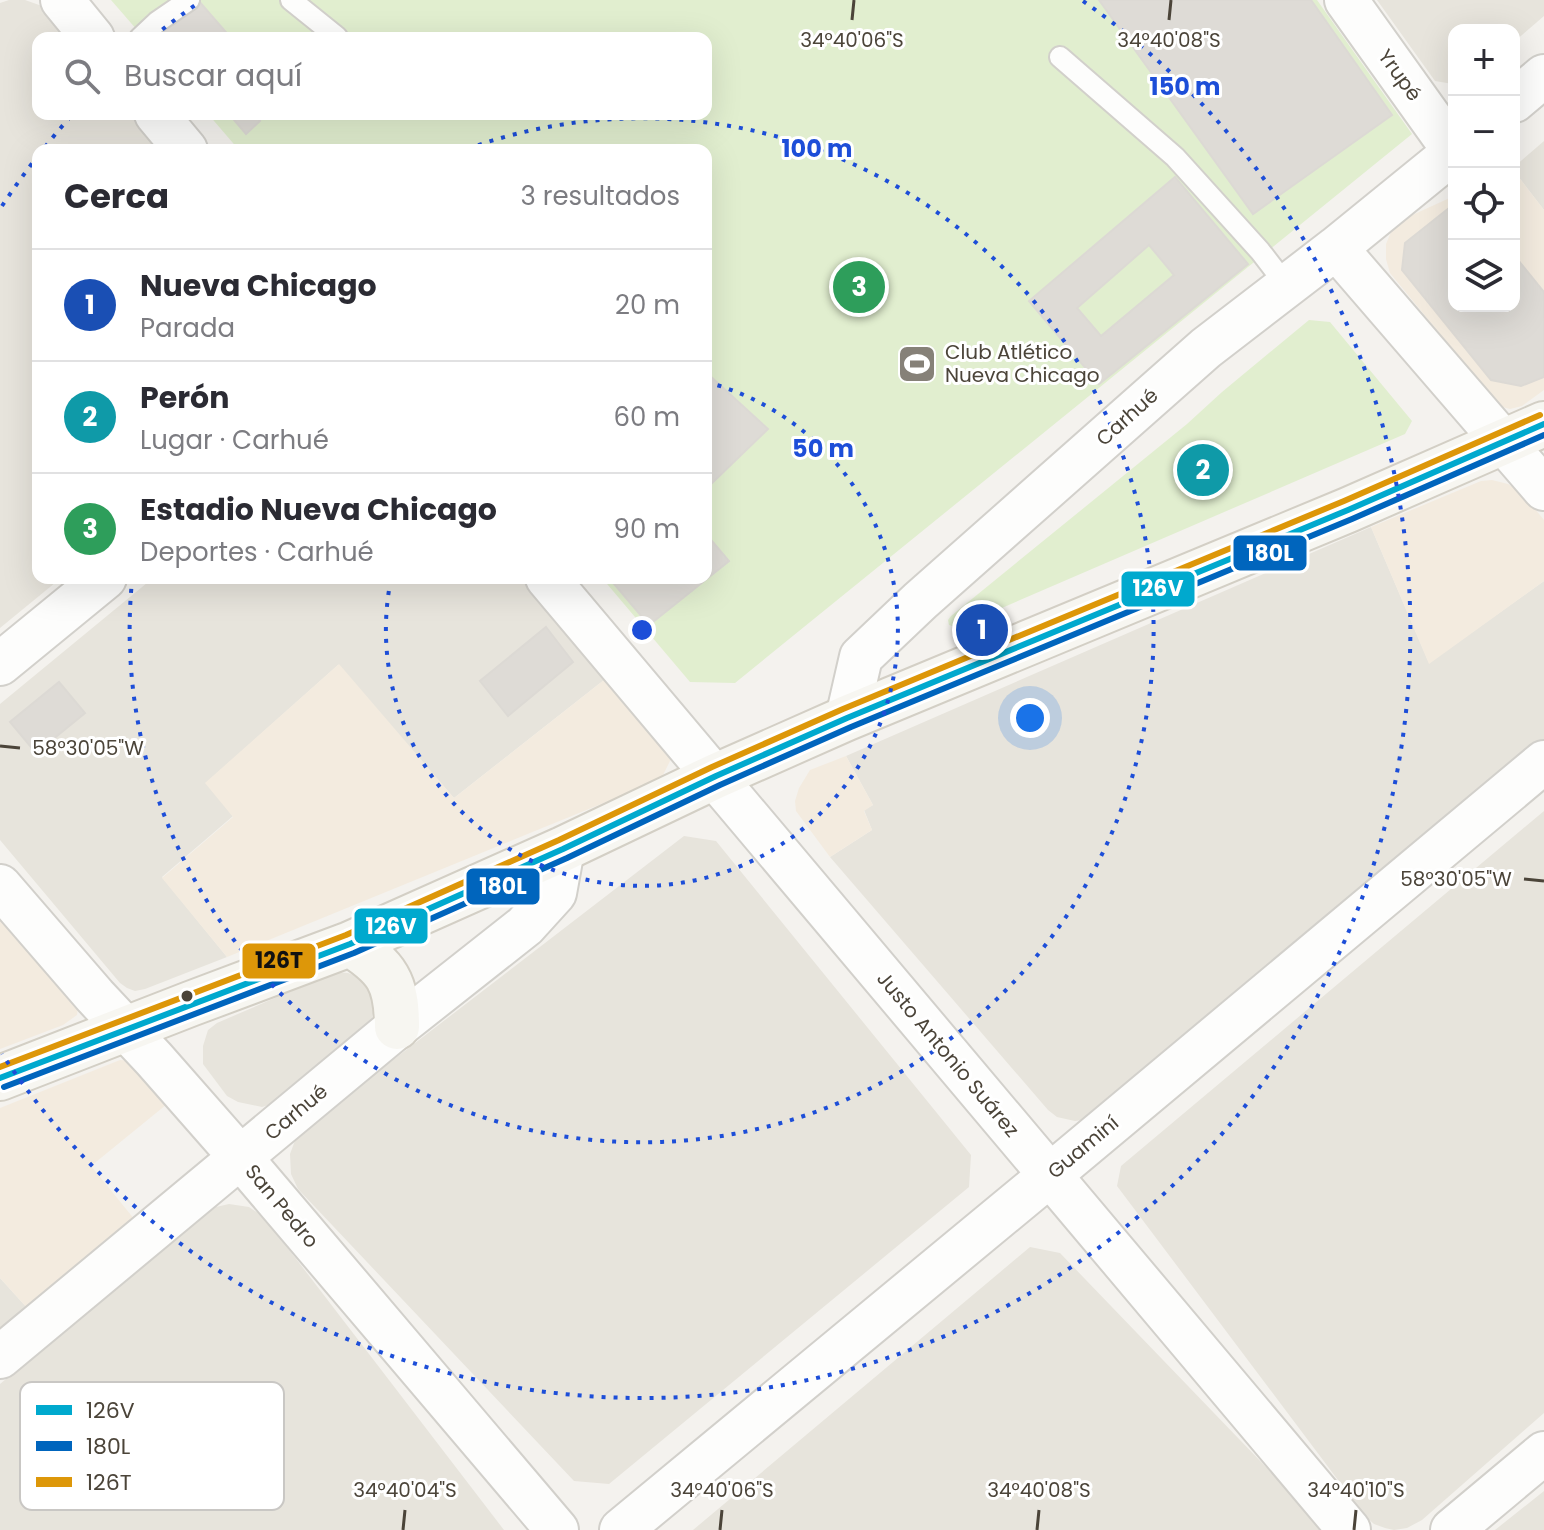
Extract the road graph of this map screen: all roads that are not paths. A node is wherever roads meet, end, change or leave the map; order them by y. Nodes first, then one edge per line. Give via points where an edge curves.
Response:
1 (62, 0) edge
2 (189, 0) edge
3 (291, 0) edge
4 (1346, 0) edge
5 (88, 32) edge
6 (146, 32) edge
7 (331, 32) edge
8 (1060, 57) dead end
9 (1544, 76) edge
10 (1520, 96) edge
11 (161, 120) edge
12 (1448, 143) edge
13 (181, 144) edge
14 (1448, 156) edge
15 (1336, 248) junction
16 (1287, 286) junction
17 (1544, 424) edge
18 (1503, 441) junction
19 (1544, 489) edge
20 (98, 584) edge
21 (552, 584) edge
22 (0, 664) edge
23 (847, 718) junction
24 (1544, 762) edge
25 (716, 776) junction
26 (563, 849) junction
27 (0, 886) edge
28 (350, 944) junction
29 (397, 1027) junction
30 (124, 1029) junction
31 (0, 1078) edge
32 (241, 1158) junction
33 (1050, 1175) junction
34 (0, 1357) edge
35 (1544, 1453) edge
36 (557, 1530) edge
37 (621, 1530) edge
38 (1349, 1530) edge
39 (1452, 1530) edge

1 - 5 street
2 - 6 lane
3 - 7 lane
4 - 12 street, Yrupé
8 - 16 lane via 1175,157
9 - 10 street
11 - 13 street
14 - 15 street, Carhué
15 - 16 street, Carhué
15 - 18 street
16 - 23 street, Carhué via 1194,358 861,657
17 - 18 street
18 - 19 street
18 - 23 street
20 - 22 street
21 - 25 street, Justo Antonio Suárez
23 - 25 street
24 - 33 street, Guaminí
25 - 26 street
25 - 33 street, Justo Antonio Suárez
26 - 28 street
26 - 29 street, Carhué via 555,893 525,926
27 - 30 street, San Pedro
28 - 29 street via 386,973
28 - 30 street
29 - 32 street, Carhué
30 - 31 street
30 - 32 street, San Pedro
32 - 34 street, Carhué
32 - 36 street, San Pedro
33 - 37 street, Guaminí
33 - 38 street, Justo Antonio Suárez
35 - 39 street

